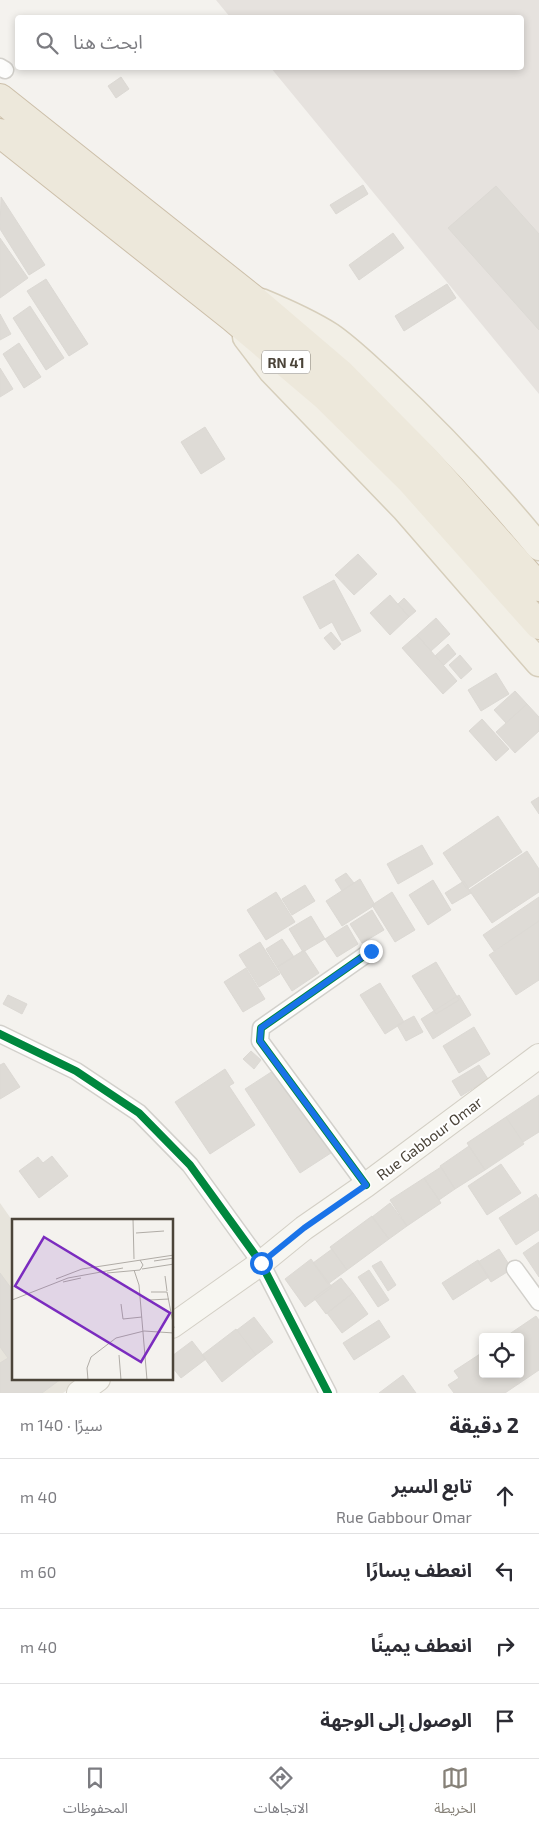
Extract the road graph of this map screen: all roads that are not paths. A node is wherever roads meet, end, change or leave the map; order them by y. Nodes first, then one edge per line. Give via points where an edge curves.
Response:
1 (0, 98) edge
2 (0, 133) edge
3 (253, 299) junction
4 (233, 318) junction
5 (539, 547) edge
6 (539, 587) edge
7 (539, 626) edge
8 (539, 663) edge
9 (371, 951) dead end
10 (0, 1034) edge
11 (539, 1056) edge
12 (366, 1185) junction
13 (261, 1263) junction
14 (515, 1269) dead end
15 (539, 1302) edge
16 (174, 1325) edge
17 (97, 1380) edge
18 (79, 1393) edge
19 (328, 1393) edge

1 - 3 highway, RN 41
2 - 4 highway, RN 41
3 - 5 main road via 312,325 365,366 430,426
3 - 6 highway, RN 41 via 384,416
4 - 7 highway, RN 41 via 325,396 374,443
4 - 8 main road via 272,371 405,509
9 - 12 street via 261,1028 260,1041
10 - 13 street via 76,1071 139,1113 190,1166
11 - 12 main road, Rue Gabbour Omar
12 - 13 main road, Rue Gabbour Omar
13 - 16 main road, Rue Gabbour Omar
13 - 19 street
14 - 15 street
17 - 18 main road

